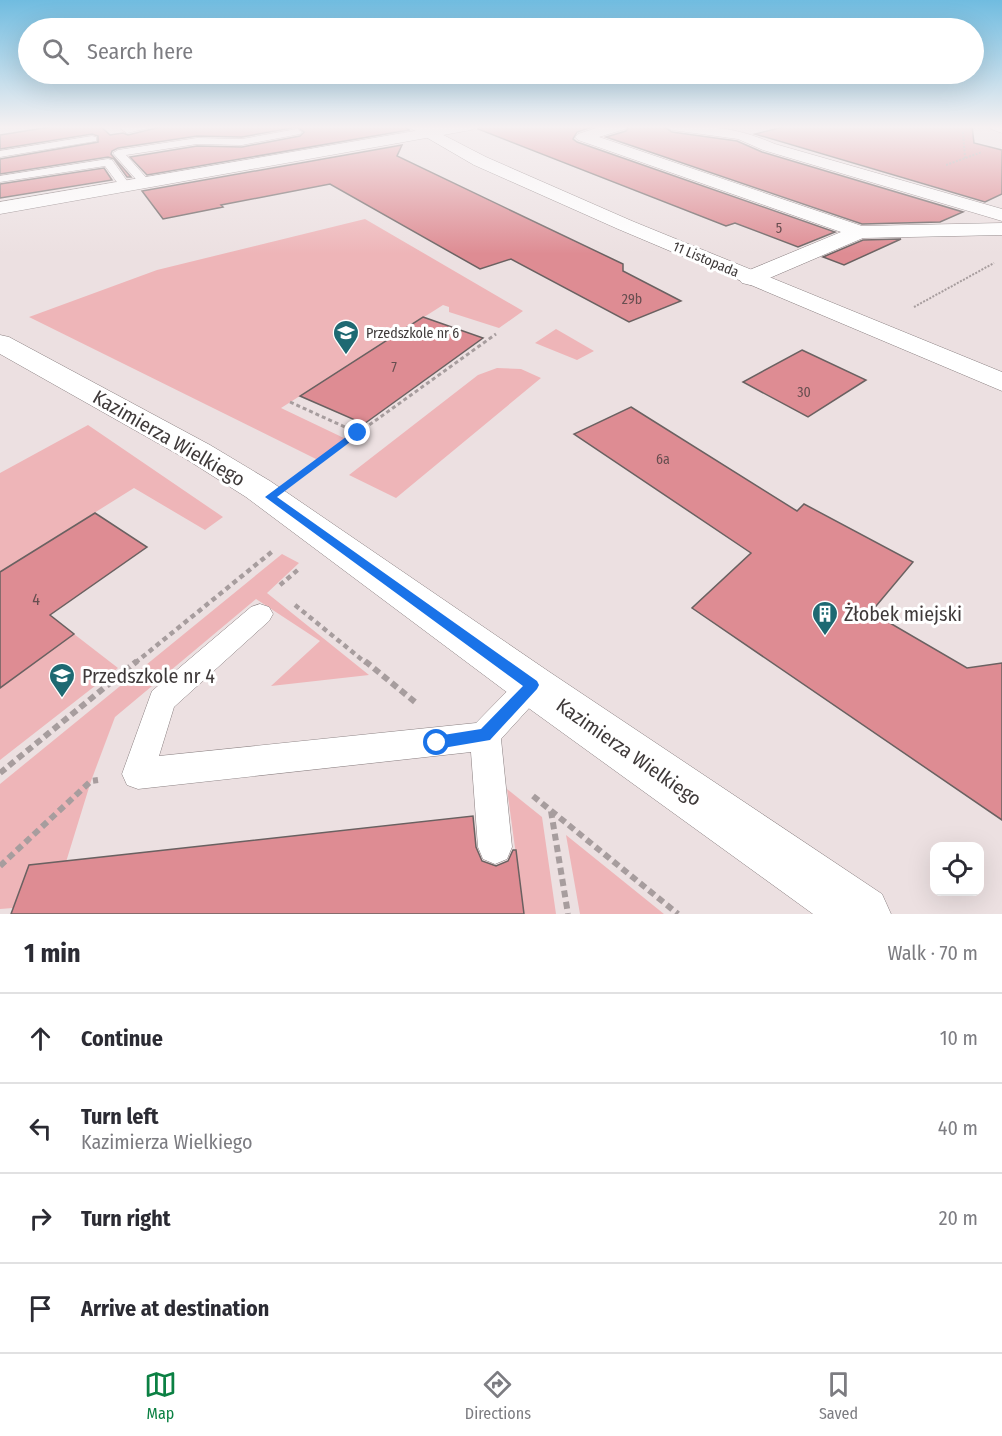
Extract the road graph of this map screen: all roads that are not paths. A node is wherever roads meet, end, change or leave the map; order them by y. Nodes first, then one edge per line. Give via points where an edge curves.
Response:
1 (63, 169) edge
2 (113, 169) edge
3 (132, 169) edge
4 (220, 169) edge
5 (498, 169) edge
6 (675, 169) edge
7 (843, 169) edge
8 (0, 178) edge
9 (145, 183) junction
10 (126, 187) junction
11 (0, 208) edge
12 (1002, 215) edge
13 (1002, 230) edge
14 (860, 232) junction
15 (750, 278) junction
16 (0, 343) edge
17 (1002, 382) edge
18 (260, 614) dead end
19 (532, 685) junction
20 (485, 735) junction
21 (495, 847) dead end
22 (862, 914) edge

1 - 8 lane
2 - 10 lane
3 - 9 lane
4 - 9 street
5 - 15 street, 11 Listopada
6 - 14 street
7 - 12 street
9 - 10 street
10 - 11 street
13 - 14 street
14 - 15 street
15 - 17 street, 11 Listopada
16 - 19 street, Kazimierza Wielkiego via 198,452 270,497
18 - 20 lane via 162,700 138,774
19 - 20 lane
19 - 22 street, Kazimierza Wielkiego
20 - 21 lane

